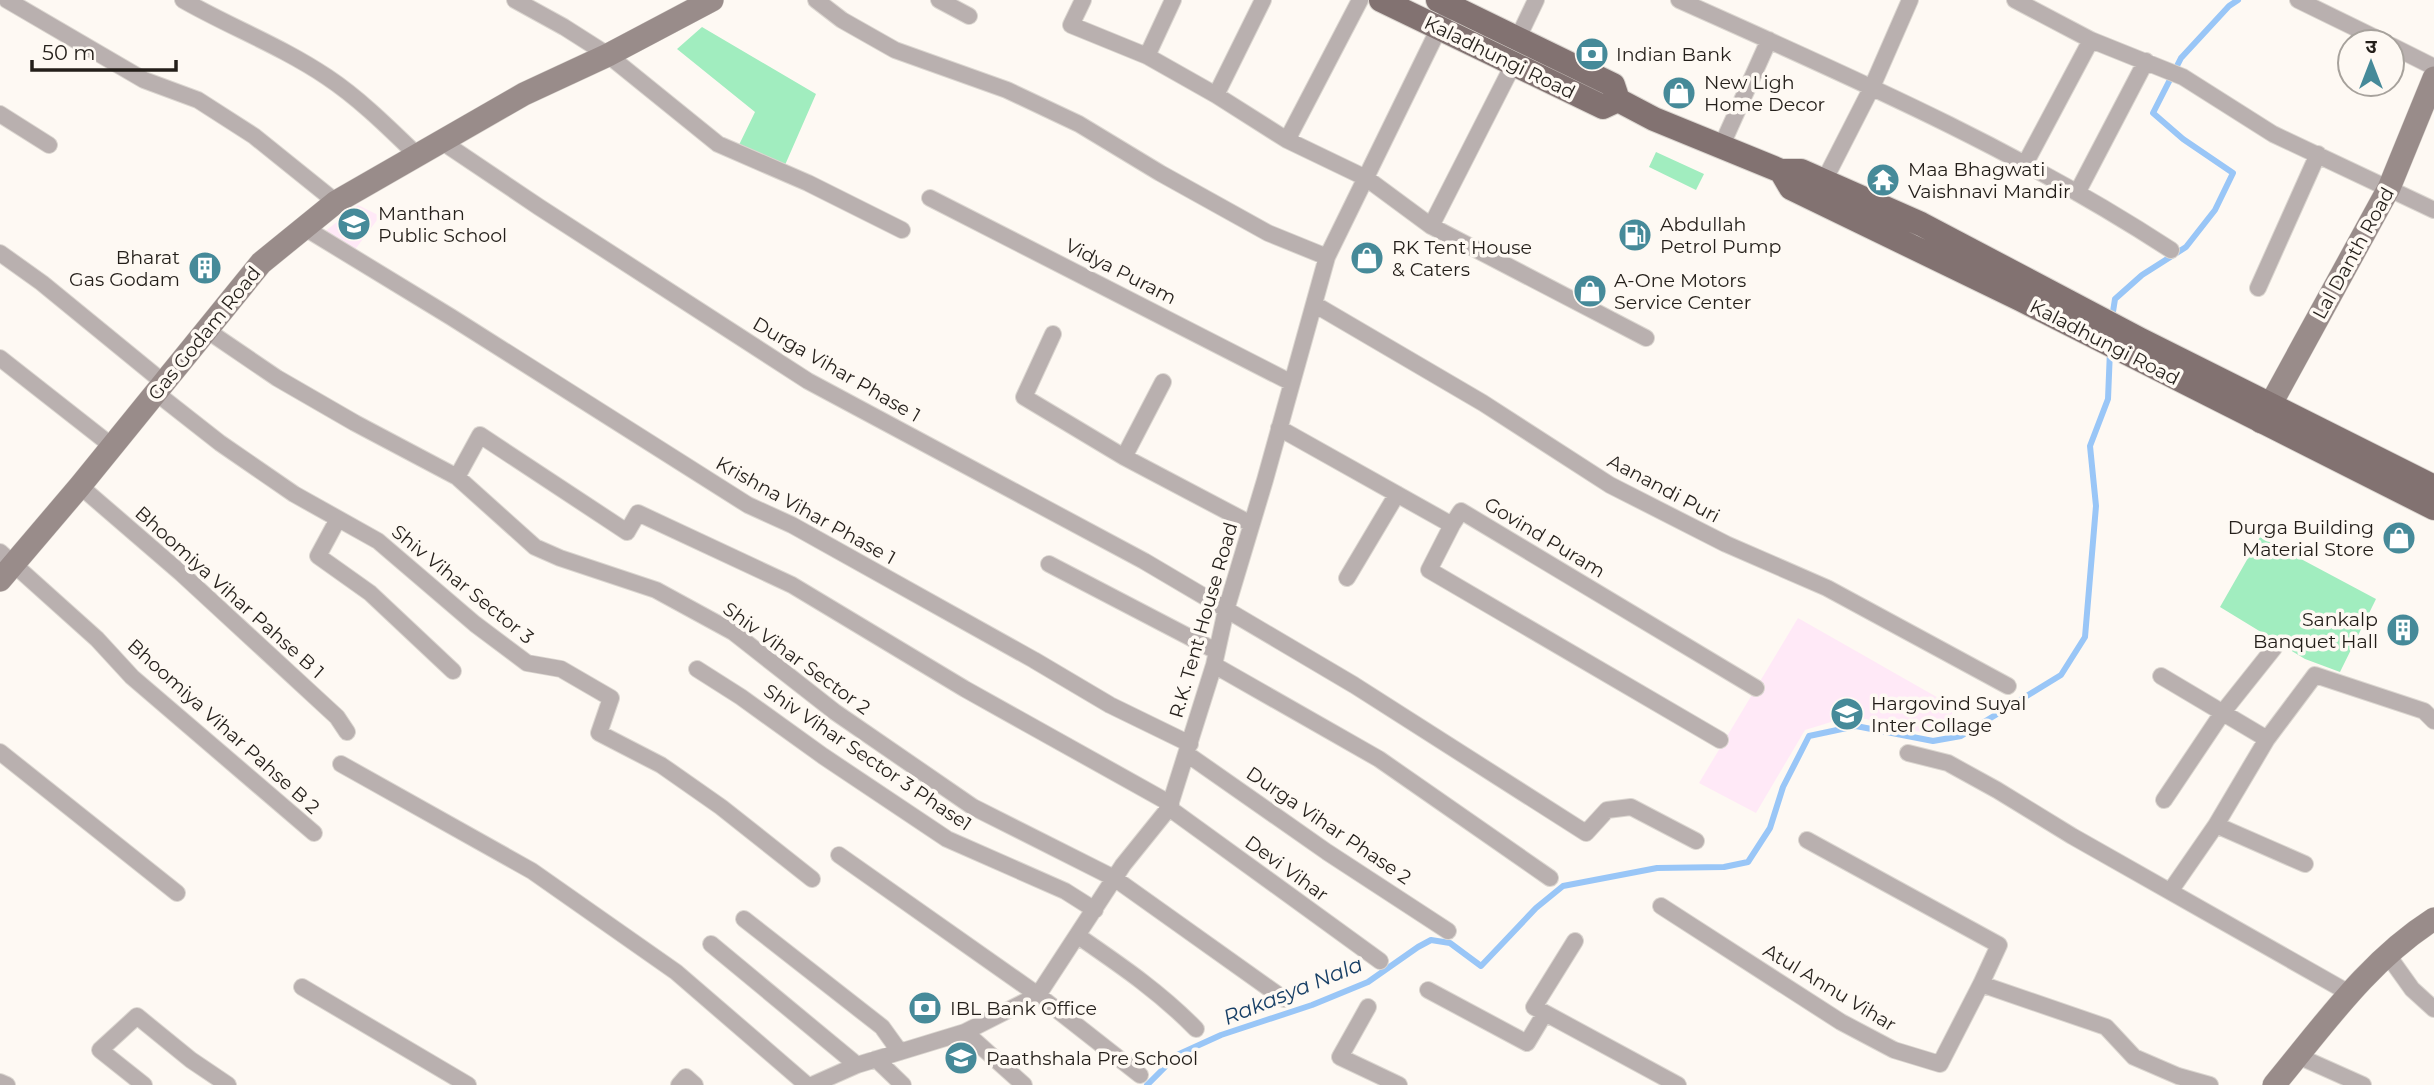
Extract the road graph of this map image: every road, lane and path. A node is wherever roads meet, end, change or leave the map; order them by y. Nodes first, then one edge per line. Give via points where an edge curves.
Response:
1 (7, 0) edge
2 (183, 0) edge
3 (515, 0) edge
4 (712, 0) edge
5 (817, 0) edge
6 (939, 0) edge
7 (1083, 0) edge
8 (1173, 0) edge
9 (1263, 0) edge
10 (1360, 0) edge
11 (1381, 0) edge
12 (1536, 0) edge
13 (1679, 0) edge
14 (1910, 0) edge
15 (2015, 0) edge
16 (2298, 0) edge
17 (1444, 3) edge
18 (969, 16) dead end
19 (1439, 28) junction
20 (2355, 28) edge
21 (1769, 40) junction
22 (2091, 40) junction
23 (1515, 52) junction
24 (2406, 53) edge
25 (608, 55) junction
26 (1147, 56) junction
27 (2146, 61) junction
28 (2434, 66) edge
29 (2434, 78) edge
30 (1872, 87) junction
31 (1216, 95) junction
32 (0, 114) edge
33 (1287, 140) junction
34 (442, 141) junction
35 (49, 145) dead end
36 (1721, 147) junction
37 (2318, 154) junction
38 (417, 155) junction
39 (2025, 163) junction
40 (1781, 172) junction
41 (1366, 178) junction
42 (1824, 181) junction
43 (2389, 188) junction
44 (2077, 193) junction
45 (930, 198) dead end
46 (336, 202) junction
47 (2434, 210) edge
48 (1431, 226) junction
49 (305, 228) junction
50 (902, 230) dead end
51 (1917, 235) junction
52 (2171, 250) dead end
53 (0, 253) edge
54 (1327, 257) junction
55 (2258, 288) dead end
56 (1314, 304) junction
57 (205, 329) junction
58 (1053, 334) dead end
59 (1646, 338) dead end
60 (0, 358) edge
61 (1163, 382) dead end
62 (1292, 383) junction
63 (159, 387) junction
64 (2266, 414) junction
65 (1279, 428) junction
66 (111, 446) junction
67 (1124, 457) junction
68 (457, 477) junction
69 (80, 486) junction
70 (2434, 487) edge
71 (1397, 494) junction
72 (2434, 508) edge
73 (338, 519) junction
74 (1251, 524) junction
75 (1452, 525) junction
76 (1049, 564) dead end
77 (5, 565) edge
78 (1348, 578) dead end
79 (1226, 610) junction
80 (2274, 648) dead end
81 (1215, 658) junction
82 (697, 669) dead end
83 (453, 671) dead end
84 (2161, 676) dead end
85 (2008, 686) dead end
86 (1756, 688) dead end
87 (2223, 712) junction
88 (2434, 720) edge
89 (347, 732) dead end
90 (2267, 739) junction
91 (1720, 740) dead end
92 (1188, 749) junction
93 (0, 752) edge
94 (1908, 753) dead end
95 (341, 764) dead end
96 (2164, 800) dead end
97 (1170, 806) junction
98 (2216, 825) junction
99 (314, 834) dead end
100 (1807, 840) dead end
101 (1696, 841) dead end
102 (839, 855) dead end
103 (2305, 864) dead end
104 (1114, 878) junction
105 (1550, 878) dead end
106 (812, 879) dead end
107 (2171, 890) junction
108 (177, 893) dead end
109 (1661, 906) dead end
110 (1095, 910) junction
111 (744, 919) dead end
112 (2434, 919) edge
113 (1448, 931) dead end
114 (1078, 936) junction
115 (1575, 941) dead end
116 (711, 944) dead end
117 (2387, 954) junction
118 (1380, 961) dead end
119 (1981, 984) junction
120 (303, 988) dead end
121 (1428, 990) dead end
122 (2349, 993) junction
123 (1038, 995) junction
124 (1284, 999) dead end
125 (1368, 1007) dead end
126 (2434, 1009) edge
127 (1545, 1013) junction
128 (1196, 1029) dead end
129 (965, 1031) junction
130 (900, 1052) junction
131 (2298, 1056) junction
132 (876, 1059) junction
133 (856, 1065) junction
134 (1140, 1075) dead end
135 (0, 1082) edge
136 (7, 1085) edge
137 (144, 1085) edge
138 (228, 1085) edge
139 (468, 1085) edge
140 (679, 1085) edge
141 (695, 1085) edge
142 (810, 1085) edge
143 (903, 1085) edge
144 (1024, 1085) edge
145 (1399, 1085) edge
146 (1678, 1085) edge
147 (2210, 1085) edge
148 (2274, 1085) edge
149 (2362, 1085) edge

1 - 46 street via 144,80 198,100 254,136
2 - 38 street via 328,77
3 - 25 street
4 - 25 main road, Gas Godam Road
5 - 54 street via 895,50 1007,90 1079,124 1268,233
6 - 18 street
7 - 26 street via 1071,25
8 - 26 street
9 - 31 street
10 - 33 street
11 - 19 main road, Kaladhungi Road
12 - 23 street
13 - 21 street
14 - 30 street
15 - 22 street
16 - 20 street
17 - 19 street, R.K. Tent House Road
17 - 23 main road, Kaladhungi Road
19 - 23 main road, Kaladhungi Road
19 - 41 street, R.K. Tent House Road
21 - 30 street
21 - 36 street
22 - 27 street
22 - 39 street
23 - 36 main road, Kaladhungi Road via 1603,107 1618,100
23 - 48 street
24 - 28 street
25 - 34 main road, Gas Godam Road via 524,94
25 - 50 street via 718,144
26 - 31 street
27 - 37 street via 2183,77 2273,134
27 - 44 street
29 - 43 main road, Lal Danth Road
30 - 39 street
30 - 42 street
31 - 33 street
32 - 35 street
33 - 41 street
34 - 38 main road, Gas Godam Road
34 - 79 street, Durga Vihar Phase 1 via 808,381 1144,561
36 - 40 main road, Kaladhungi Road
37 - 43 street
37 - 55 street
38 - 46 main road, Gas Godam Road
39 - 44 street
40 - 42 main road, Kaladhungi Road via 1801,170
40 - 51 main road, Kaladhungi Road via 1791,188
41 - 48 street
41 - 54 street, R.K. Tent House Road
42 - 51 main road, Kaladhungi Road
43 - 47 street
43 - 64 main road, Lal Danth Road
44 - 52 street
45 - 62 street, Vidya Puram
46 - 49 main road, Gas Godam Road
48 - 59 street
49 - 57 main road, Gas Godam Road via 261,263
49 - 92 street, Krishna Vihar Phase 1 via 748,505 792,525
51 - 64 main road, Kaladhungi Road
53 - 63 street, Shiv Vihar Sector 3 via 42,283
54 - 56 street, R.K. Tent House Road
56 - 62 street, R.K. Tent House Road
56 - 85 street, Aanandi Puri via 1483,403 1610,485 1726,544 1827,587
57 - 63 main road, Gas Godam Road
57 - 68 street, Shiv Vihar Sector 2 via 277,378
58 - 67 street via 1024,397
60 - 66 street
61 - 67 street
62 - 65 street, R.K. Tent House Road
63 - 66 main road, Gas Godam Road
63 - 73 street, Shiv Vihar Sector 3 via 241,458
64 - 70 main road, Kaladhungi Road
64 - 72 main road, Kaladhungi Road via 2286,432
65 - 71 street
65 - 74 street, R.K. Tent House Road
66 - 69 main road, Gas Godam Road
67 - 74 street
68 - 97 street, Devi Vihar via 480,435 627,532 638,513 792,585
68 - 104 street, Shiv Vihar Sector 2 via 535,547 656,590 733,632 835,712 973,807
69 - 77 main road, Gas Godam Road
69 - 89 street, Bhoomiya Vihar Pahse B 1 via 337,716
71 - 75 street
71 - 78 street
73 - 83 street via 318,556 370,593
73 - 106 street, Shiv Vihar Sector 3 via 378,541 527,663 561,669 611,698 599,733 661,765
74 - 79 street, R.K. Tent House Road
75 - 86 street, Govind Puram via 1461,511
75 - 91 street via 1429,570
76 - 81 street
77 - 99 street, Bhoomiya Vihar Pahse B 2 via 97,639 132,677
79 - 81 street, R.K. Tent House Road
79 - 101 street, Durga Vihar Phase 1 via 1354,685 1586,833 1607,810 1631,807
80 - 87 street
81 - 92 street, R.K. Tent House Road
81 - 105 street via 1379,759
82 - 110 street, Shiv Vihar Sector 3 Phase1 via 947,839 1065,891
84 - 87 street
87 - 90 street
87 - 96 street
88 - 90 street via 2424,711 2315,675
90 - 98 street
92 - 97 street, R.K. Tent House Road
92 - 113 street, Durga Vihar Phase 2 via 1327,852
93 - 108 street
94 - 107 street via 1948,763
95 - 142 street via 532,870 676,972
97 - 104 street, R.K. Tent House Road
97 - 118 street, Devi Vihar
98 - 103 street
98 - 107 street
100 - 119 street via 1999,945
102 - 123 street
104 - 110 street, R.K. Tent House Road
104 - 124 street, Shiv Vihar Sector 2
107 - 122 street
109 - 119 street, Atul Annu Vihar via 1841,1022 1894,1050 1940,1064
110 - 114 street, R.K. Tent House Road
111 - 130 street via 882,1027
112 - 117 main road
114 - 123 street, R.K. Tent House Road
114 - 128 street via 1134,974
115 - 127 street via 1534,1007
116 - 133 street
117 - 122 main road
117 - 126 street via 2412,989
119 - 147 street via 2106,1027 2134,1057
120 - 139 street
121 - 127 street via 1527,1043
122 - 131 main road
123 - 129 street, R.K. Tent House Road
123 - 134 street
125 - 145 street via 1340,1056
127 - 146 street
129 - 130 street, R.K. Tent House Road
129 - 144 street
130 - 132 street, R.K. Tent House Road
131 - 148 main road
131 - 149 street
132 - 133 street, R.K. Tent House Road
132 - 143 street
133 - 142 street, R.K. Tent House Road
135 - 136 street
137 - 138 street via 100,1050 136,1016
140 - 141 street via 686,1077

